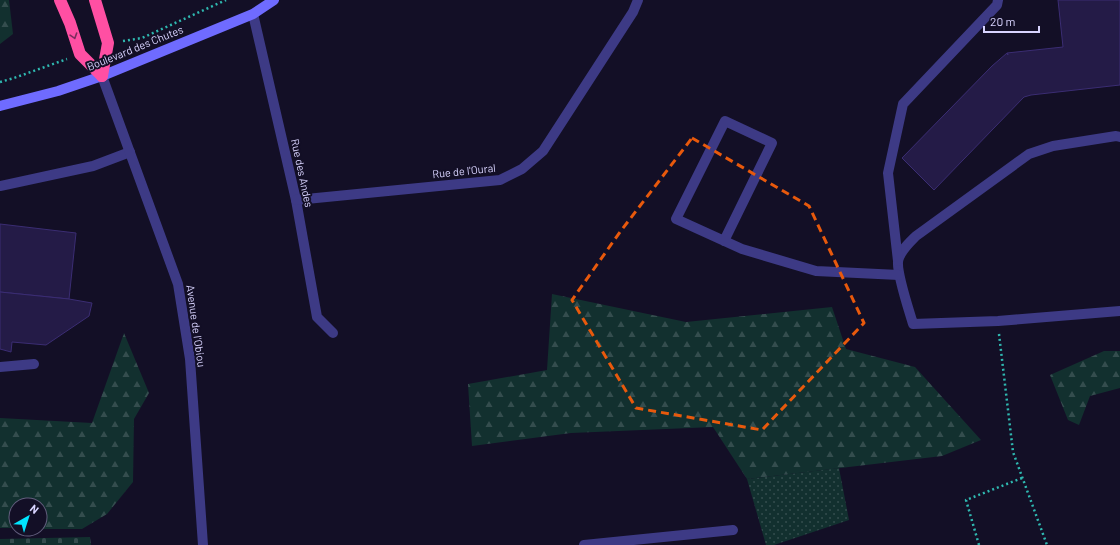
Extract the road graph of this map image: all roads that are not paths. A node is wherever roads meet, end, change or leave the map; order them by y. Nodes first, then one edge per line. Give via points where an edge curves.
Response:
1 (60, 0) edge
2 (95, 0) edge
3 (274, 0) edge
4 (638, 0) edge
5 (998, 0) edge
6 (253, 14) junction
7 (102, 76) junction
8 (0, 106) edge
9 (1120, 137) edge
10 (130, 152) junction
11 (0, 186) edge
12 (296, 200) junction
13 (724, 241) junction
14 (898, 261) junction
15 (900, 275) junction
16 (1120, 311) edge
17 (333, 333) dead end
18 (34, 364) dead end
19 (0, 367) edge
20 (733, 530) dead end
21 (677, 541) edge
22 (203, 545) edge
23 (584, 545) edge

1 -> 7 highway via 80,54
2 - 7 highway via 108,43
3 - 6 street, Boulevard des Chutes
4 - 12 street, Rue de l'Oural via 633,12 542,151 522,169 500,180
5 - 14 street via 997,5 903,104 888,173
6 - 7 street, Boulevard des Chutes
6 - 12 street, Rue des Andes
7 - 8 street, Boulevard des Chutes
7 - 10 street, Avenue de l'Obiou
9 - 14 street via 1053,146 1029,154 916,236 905,247
10 - 11 street via 93,166
10 - 22 street, Avenue de l'Obiou via 178,284 190,359
12 - 17 street, Rue des Andes via 317,317
13 - 13 street via 772,143 725,121 676,219
13 - 15 street via 742,249 816,271
14 - 15 street
15 - 16 street via 913,324 998,321
18 - 19 street
20 - 21 street
21 - 23 street

